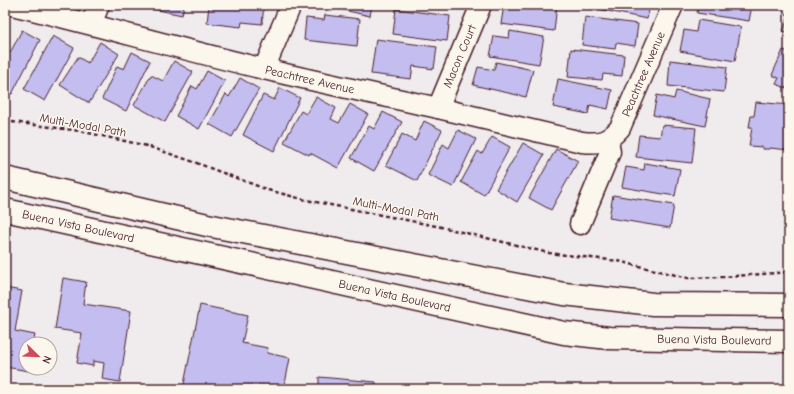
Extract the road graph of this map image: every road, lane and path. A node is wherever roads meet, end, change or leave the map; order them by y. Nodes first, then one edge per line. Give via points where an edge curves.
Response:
1 (12, 5) edge
2 (99, 5) edge
3 (291, 5) edge
4 (481, 5) edge
5 (673, 5) edge
6 (91, 24) junction
7 (264, 69) junction
8 (438, 108) junction
9 (5, 121) edge
10 (608, 139) junction
11 (5, 178) edge
12 (5, 210) edge
13 (580, 224) dead end
14 (789, 272) edge
15 (789, 305) edge
16 (789, 341) edge

1 - 6 street, Peachtree Avenue
2 - 6 street
3 - 7 street
4 - 8 street, Macon Court
5 - 10 street, Peachtree Avenue via 624,120 620,128
6 - 7 street, Peachtree Avenue
7 - 8 street, Peachtree Avenue
8 - 10 street, Peachtree Avenue via 582,142 598,143
9 - 14 path, Multi-Modal Path via 80,131 147,146 268,190 549,253 618,261 688,278
10 - 13 street via 610,152
11 - 15 main road via 207,226 564,294 653,304
12 - 16 main road, Buena Vista Boulevard via 564,333 609,338

